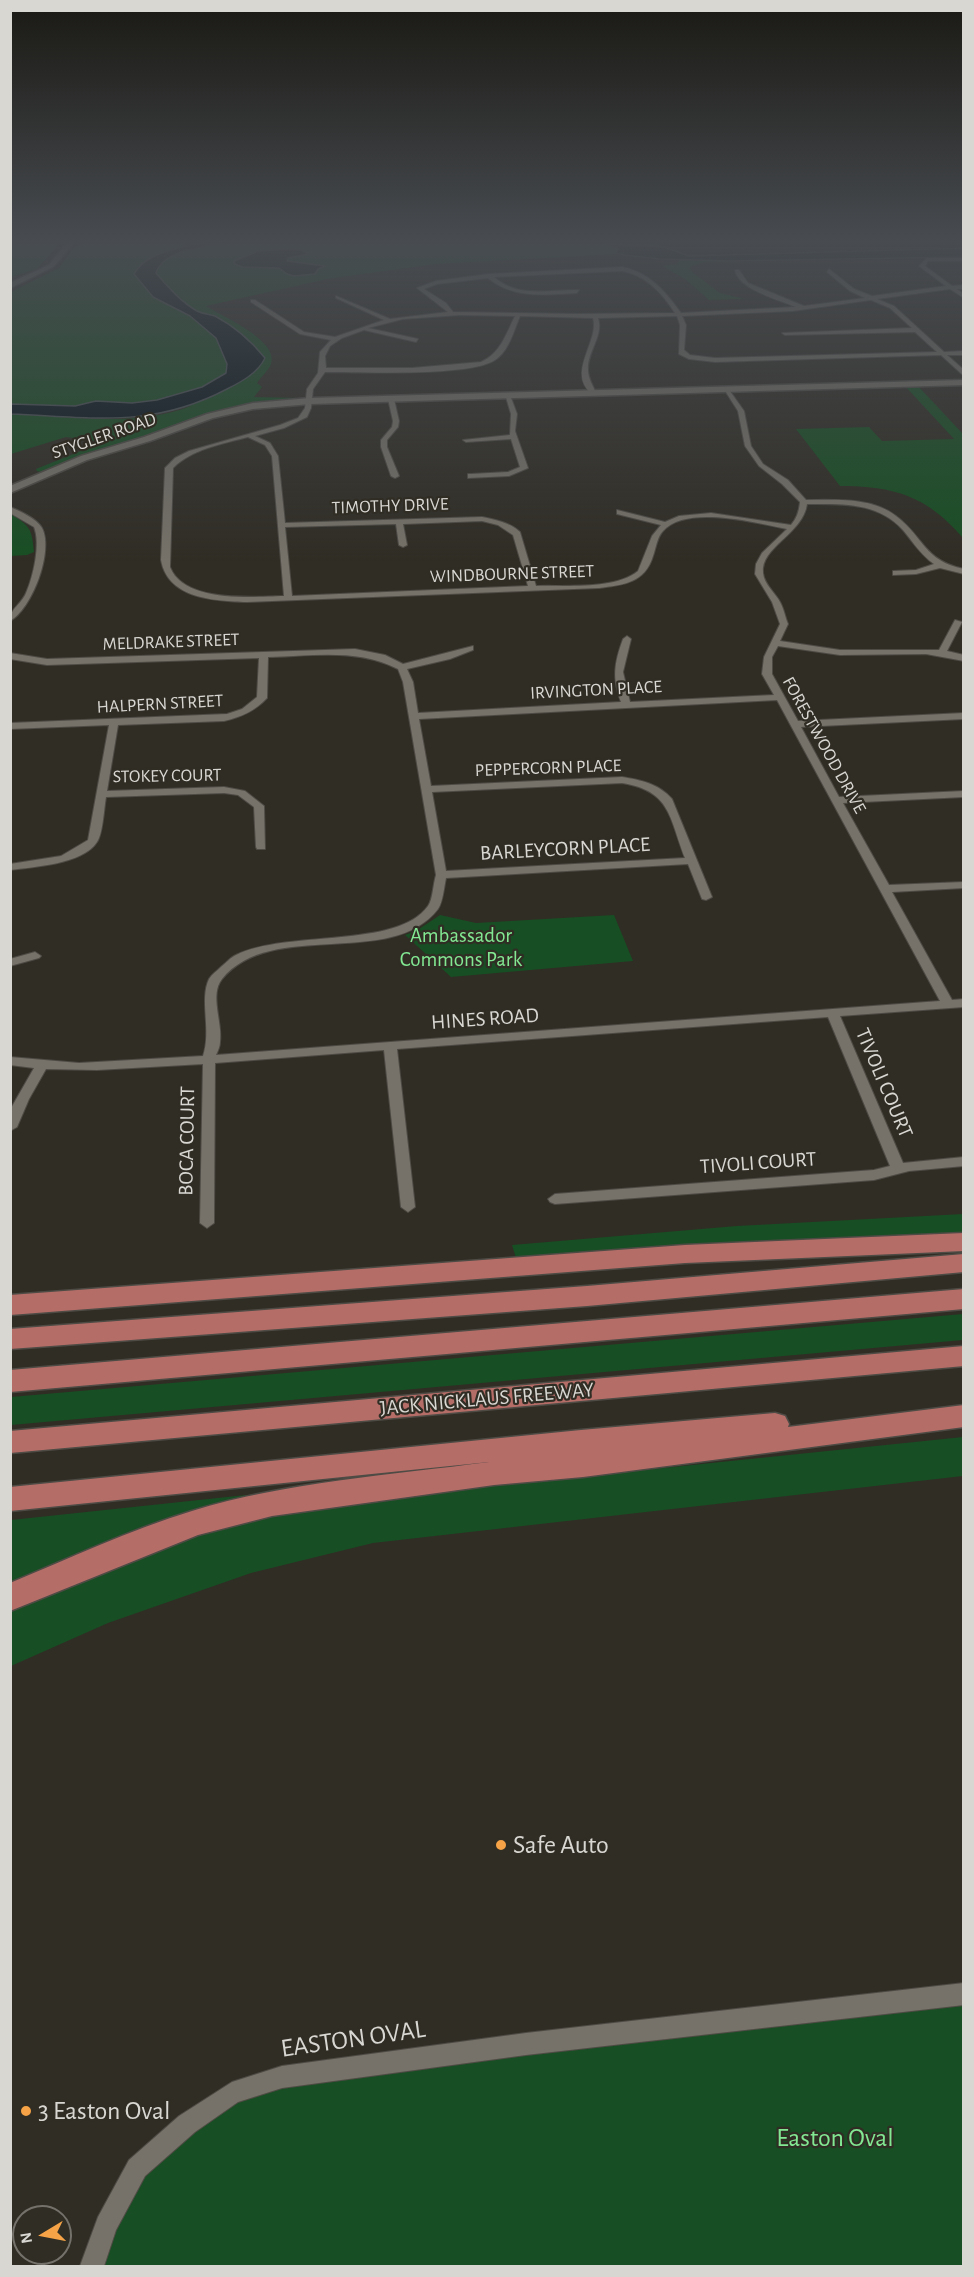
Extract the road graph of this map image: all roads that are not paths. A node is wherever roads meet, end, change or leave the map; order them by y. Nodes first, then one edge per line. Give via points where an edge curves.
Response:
1 (324, 350) edge
2 (500, 350) edge
3 (590, 350) edge
4 (681, 350) edge
5 (938, 350) edge
6 (963, 353) edge
7 (942, 354) junction
8 (323, 370) junction
9 (963, 374) edge
10 (963, 382) edge
11 (727, 389) junction
12 (593, 393) junction
13 (507, 395) junction
14 (391, 399) junction
15 (310, 401) junction
16 (250, 436) junction
17 (514, 437) junction
18 (465, 440) dead end
19 (394, 476) dead end
20 (471, 476) dead end
21 (10, 490) edge
22 (804, 502) junction
23 (10, 508) edge
24 (620, 512) dead end
25 (399, 521) junction
26 (666, 524) junction
27 (282, 525) junction
28 (794, 528) junction
29 (403, 545) dead end
30 (939, 565) junction
31 (963, 572) edge
32 (896, 573) dead end
33 (533, 589) junction
34 (288, 598) junction
35 (10, 619) edge
36 (958, 622) dead end
37 (627, 639) dead end
38 (775, 644) junction
39 (470, 648) dead end
40 (942, 652) junction
41 (10, 656) edge
42 (264, 656) junction
43 (963, 658) edge
44 (402, 666) junction
45 (779, 698) junction
46 (627, 705) junction
47 (415, 716) junction
48 (963, 716) edge
49 (114, 723) junction
50 (794, 724) junction
51 (10, 726) edge
52 (426, 789) junction
53 (102, 794) junction
54 (963, 794) edge
55 (836, 800) junction
56 (261, 847) dead end
57 (691, 861) junction
58 (10, 867) edge
59 (441, 875) junction
60 (963, 885) edge
61 (885, 889) junction
62 (706, 897) dead end
63 (35, 956) dead end
64 (10, 963) edge
65 (963, 1003) edge
66 (948, 1004) junction
67 (833, 1013) junction
68 (390, 1046) junction
69 (209, 1059) junction
70 (10, 1061) edge
71 (41, 1067) junction
72 (10, 1127) edge
73 (963, 1161) edge
74 (898, 1168) junction
75 (555, 1199) dead end
76 (408, 1207) dead end
77 (207, 1223) dead end
78 (963, 1242) edge
79 (963, 1263) edge
80 (963, 1299) edge
81 (10, 1305) edge
82 (10, 1339) edge
83 (963, 1356) edge
84 (10, 1381) edge
85 (963, 1407) edge
86 (963, 1416) edge
87 (10, 1442) edge
88 (10, 1499) edge
89 (10, 1598) edge
90 (963, 1994) edge
91 (92, 2266) edge

1 - 8 street
2 - 8 street via 493,360 483,364
3 - 12 street via 586,377
4 - 7 street via 702,359
5 - 7 street
6 - 7 street
7 - 9 street
8 - 15 street via 310,388
10 - 11 main road, STYGLER ROAD
11 - 12 main road, STYGLER ROAD
11 - 22 street via 741,411 748,446 761,465
12 - 13 main road, STYGLER ROAD
13 - 14 main road, STYGLER ROAD
13 - 17 street via 514,414
14 - 15 main road, STYGLER ROAD
14 - 19 street via 396,421 384,447
15 - 16 street via 301,420
15 - 21 main road, STYGLER ROAD via 259,405 210,416 84,458
16 - 27 street via 268,444 275,456
16 - 34 street, WINDBOURNE STREET via 189,453 169,468 166,573 171,580 196,593
17 - 18 street
17 - 20 street via 524,468 509,474
22 - 28 street, FORESTWOOD DRIVE via 804,513
22 - 30 street via 857,504 882,511 893,517 925,555
23 - 35 street via 37,526 41,551 30,595
24 - 26 street
25 - 27 street, TIMOTHY DRIVE
25 - 29 street
25 - 33 street, TIMOTHY DRIVE via 462,519 511,528 517,534
26 - 28 street via 680,518 720,516
26 - 33 street, WINDBOURNE STREET via 656,535 645,569 637,577 599,586
27 - 34 street
28 - 38 street, FORESTWOOD DRIVE via 761,559 759,574 784,624
30 - 31 street
30 - 32 street
33 - 34 street, WINDBOURNE STREET
36 - 40 street
37 - 46 street via 616,676
38 - 40 street via 860,653
38 - 45 street, FORESTWOOD DRIVE via 766,674
39 - 44 street
40 - 43 street
41 - 42 street, MELDRAKE STREET via 47,662
42 - 44 street, MELDRAKE STREET via 355,652
42 - 49 street, HALPERN STREET via 262,698 250,710 224,718
44 - 47 street, BOCA COURT
45 - 46 street, IRVINGTON PLACE
45 - 50 street, FORESTWOOD DRIVE
46 - 47 street, IRVINGTON PLACE
47 - 52 street, BOCA COURT
48 - 50 street
49 - 51 street, HALPERN STREET
49 - 53 street
50 - 55 street, FORESTWOOD DRIVE
52 - 57 street, PEPPERCORN PLACE via 613,780 646,784 667,799
52 - 59 street, BOCA COURT
53 - 56 street, STOKEY COURT via 205,789 241,793 259,806
53 - 58 street via 93,841 77,854 54,862
54 - 55 street
55 - 61 street, FORESTWOOD DRIVE
57 - 59 street, BARLEYCORN PLACE
57 - 62 street, PEPPERCORN PLACE
59 - 69 street, BOCA COURT via 437,903 430,914 402,930 363,939 275,945 224,968 214,981 212,993 214,1042
60 - 61 street
61 - 66 street, FORESTWOOD DRIVE
63 - 64 street
65 - 66 street, HINES ROAD
66 - 67 street, HINES ROAD
67 - 68 street, HINES ROAD
67 - 74 street, TIVOLI COURT
68 - 69 street, HINES ROAD
68 - 76 street
69 - 71 street, HINES ROAD
69 - 77 street, BOCA COURT
70 - 71 street, HINES ROAD
71 - 72 street
73 - 74 street, TIVOLI COURT
74 - 75 street, TIVOLI COURT via 874,1175
78 - 81 highway via 685,1254
79 - 82 highway via 588,1296
80 - 84 highway
83 - 87 highway, JACK NICKLAUS FREEWAY
85 - 88 highway
86 - 89 highway via 272,1504 194,1523
90 - 91 street, EASTON OVAL via 526,2044 282,2077 232,2093 187,2124 137,2168 106,2225

